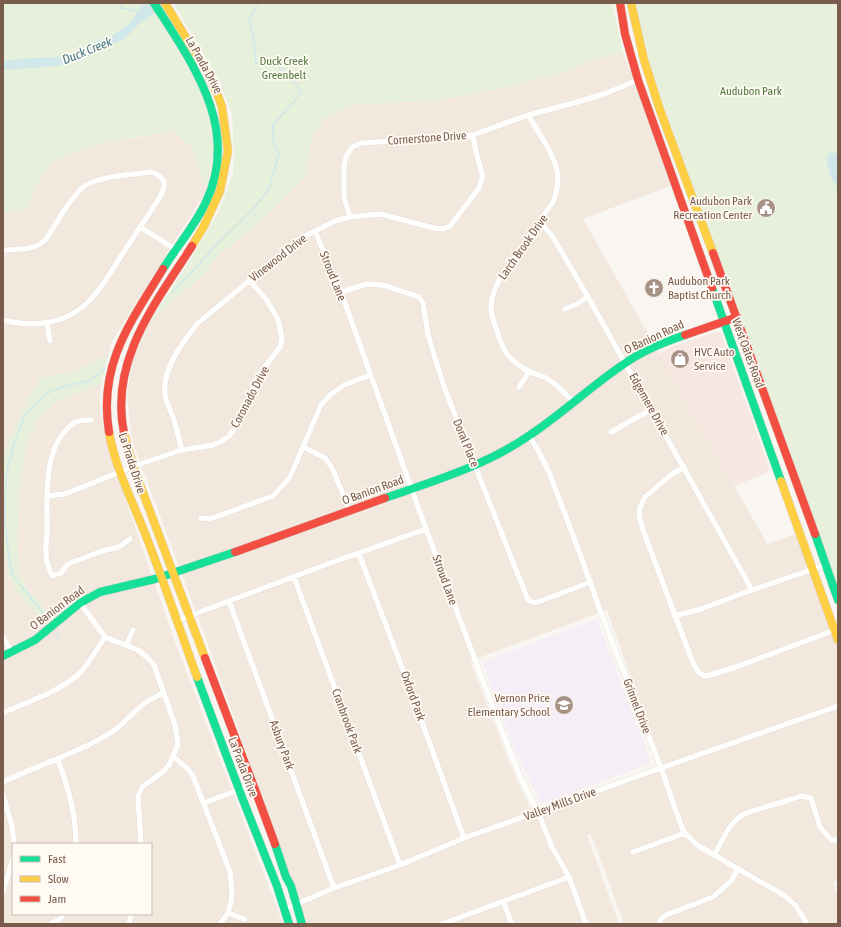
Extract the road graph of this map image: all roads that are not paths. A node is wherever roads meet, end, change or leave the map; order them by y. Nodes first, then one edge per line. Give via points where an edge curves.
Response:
1 (154, 3) edge
2 (165, 3) edge
3 (620, 3) edge
4 (631, 3) edge
5 (644, 60) junction
6 (638, 80) junction
7 (660, 110) junction
8 (528, 115) junction
9 (473, 134) junction
10 (350, 217) junction
11 (540, 222) junction
12 (140, 227) junction
13 (315, 231) junction
14 (176, 249) junction
15 (3, 250) edge
16 (186, 256) junction
17 (249, 280) junction
18 (340, 292) junction
19 (588, 297) junction
20 (565, 309) dead end
21 (737, 317) junction
22 (3, 320) edge
23 (724, 321) junction
24 (47, 323) junction
25 (50, 341) dead end
26 (625, 363) junction
27 (529, 372) junction
28 (370, 375) junction
29 (519, 387) dead end
30 (574, 402) junction
31 (652, 409) junction
32 (773, 419) junction
33 (91, 420) dead end
34 (759, 420) junction
35 (611, 432) dead end
36 (529, 436) junction
37 (303, 447) junction
38 (182, 450) junction
39 (475, 465) junction
40 (133, 466) junction
41 (684, 467) junction
42 (121, 472) junction
43 (794, 475) junction
44 (781, 480) junction
45 (412, 489) junction
46 (47, 496) junction
47 (350, 511) junction
48 (201, 518) dead end
49 (426, 529) junction
50 (130, 539) dead end
51 (359, 554) junction
52 (826, 566) junction
53 (814, 570) junction
54 (173, 573) junction
55 (160, 577) junction
56 (294, 577) junction
57 (591, 582) junction
58 (752, 590) junction
59 (838, 600) edge
60 (230, 601) junction
61 (80, 603) junction
62 (188, 616) junction
63 (674, 616) junction
64 (176, 622) junction
65 (133, 630) dead end
66 (836, 630) edge
67 (3, 637) edge
68 (104, 637) junction
69 (838, 640) edge
70 (126, 646) junction
71 (12, 652) junction
72 (3, 656) edge
73 (163, 693) junction
74 (838, 706) edge
75 (3, 713) edge
76 (174, 757) junction
77 (58, 760) junction
78 (661, 768) junction
79 (3, 782) edge
80 (254, 784) junction
81 (238, 790) junction
82 (3, 795) edge
83 (204, 803) junction
84 (538, 812) junction
85 (685, 833) junction
86 (464, 838) junction
87 (838, 840) edge
88 (14, 843) edge
89 (76, 843) edge
90 (140, 843) edge
91 (633, 852) dead end
92 (714, 855) junction
93 (12, 861) edge
94 (400, 865) junction
95 (738, 869) junction
96 (569, 877) junction
97 (334, 888) junction
98 (3, 892) edge
99 (503, 901) junction
100 (296, 903) junction
101 (284, 909) junction
102 (228, 913) junction
103 (62, 915) edge
104 (244, 919) dead end
105 (51, 924) edge
106 (220, 924) edge
107 (289, 924) edge
108 (302, 924) edge
109 (442, 924) edge
110 (512, 924) edge
111 (586, 924) edge
112 (660, 924) edge
113 (807, 924) edge

1 - 14 main road, La Prada Drive via 202,82 214,111 218,132 217,168 213,187 200,214
2 - 16 main road, La Prada Drive via 214,85 223,108 228,136 229,155 216,204
3 - 6 main road, West Oates Road
4 - 5 main road, West Oates Road
5 - 6 main road via 643,71
5 - 7 main road, West Oates Road
6 - 7 main road via 650,87
6 - 8 street, Cornerstone Drive via 574,104
6 - 23 main road, West Oates Road
7 - 21 main road, West Oates Road
8 - 9 street, Cornerstone Drive
8 - 11 street, Larch Brook Drive via 555,164 558,176 553,202
9 - 10 street, Cornerstone Drive via 362,143 352,147 346,157 344,180 344,197
9 - 10 street, Vinewood Drive via 482,179 479,188 450,226 443,229 434,228 380,214
10 - 13 street, Vinewood Drive
11 - 19 street, Edgemere Drive via 553,237
11 - 27 street, Larch Brook Drive via 500,278 493,292 491,307 492,318 506,354
12 - 14 street
12 - 15 street via 165,188 163,180 152,172 97,180 79,192 41,244 32,248
12 - 24 street via 91,300 73,313
13 - 17 street, Vinewood Drive via 301,238
13 - 18 street, Stroud Lane
14 - 16 street
14 - 42 main road, La Prada Drive via 129,322 114,357 106,400 110,438
16 - 40 main road, La Prada Drive via 144,322 126,364 120,396 121,415 124,437
17 - 38 street, Vinewood Drive via 198,323 177,350 170,365 165,393
17 - 38 street, Coronado Drive via 266,299 278,319 282,339 280,346 258,376 240,421 229,436 213,445
18 - 28 street, Stroud Lane
18 - 39 street, Doral Place via 367,284 383,285 419,297 423,303 428,335 444,387
19 - 20 street
19 - 26 street, Edgemere Drive
21 - 23 main road, O Banion Road
21 - 32 main road, West Oates Road
22 - 24 street via 18,324
23 - 26 main road, O Banion Road via 666,341
23 - 34 main road, West Oates Road
24 - 25 street
26 - 30 main road, O Banion Road
26 - 31 street, Edgemere Drive
27 - 29 street
27 - 30 street, Larch Brook Drive via 546,378
28 - 37 street via 344,385 321,404
28 - 45 street, Stroud Lane
30 - 36 main road, O Banion Road
31 - 35 street
31 - 41 street, Edgemere Drive
32 - 34 main road
32 - 43 main road, West Oates Road
33 - 46 street via 74,422 61,437 50,463
34 - 44 main road, West Oates Road
36 - 39 main road, O Banion Road via 504,452
36 - 57 street, Grinnel Drive via 549,472
37 - 47 street via 325,458 332,468
37 - 48 street via 290,477 273,496 210,519
38 - 40 street, Coronado Drive
39 - 45 main road, O Banion Road
39 - 57 street, Doral Place via 528,600 535,603
40 - 42 street, Coronado Drive
40 - 54 main road, La Prada Drive
41 - 58 street, Edgemere Drive
41 - 63 street via 645,498 639,515
42 - 46 street, Coronado Drive via 66,494
42 - 55 main road, La Prada Drive
43 - 44 main road
43 - 52 main road, West Oates Road
44 - 53 main road, West Oates Road
45 - 47 main road, O Banion Road
45 - 49 street, Stroud Lane
46 - 50 street via 46,553 52,576 61,573 68,564 119,547
47 - 54 main road, O Banion Road
49 - 51 street
49 - 84 street, Stroud Lane via 501,729 521,779
51 - 56 street
51 - 86 street, Oxford Park
52 - 53 street
52 - 59 main road, West Oates Road
53 - 58 street
53 - 66 main road, West Oates Road
54 - 55 main road, O Banion Road
54 - 62 main road, La Prada Drive
55 - 61 main road, O Banion Road via 100,592
55 - 64 main road, La Prada Drive
56 - 60 street
56 - 94 street, Cranbrook Park
57 - 78 street, Grinnel Drive
58 - 63 street
60 - 62 street
60 - 97 street, Asbury Park
61 - 68 street
61 - 71 main road, O Banion Road via 35,640
62 - 64 street
62 - 80 main road, La Prada Drive
63 - 66 street via 693,663 699,673 705,676
64 - 81 main road, La Prada Drive
65 - 70 street
66 - 69 main road, West Oates Road
67 - 71 street
68 - 70 street
68 - 75 street via 80,673 42,696
70 - 73 street via 138,650 154,665
71 - 72 main road, O Banion Road
73 - 76 street via 177,735 178,745
73 - 77 street via 140,706 113,732
74 - 78 street, Valley Mills Drive
76 - 83 street via 193,776
76 - 90 street via 164,771 142,787 138,796
77 - 79 street
77 - 89 street via 72,802
78 - 84 street, Valley Mills Drive
78 - 85 street, Grinnel Drive
80 - 81 street
80 - 100 main road, La Prada Drive
81 - 83 street
81 - 101 main road, La Prada Drive
82 - 88 street
83 - 102 street via 230,872 232,892
84 - 86 street, Valley Mills Drive
84 - 96 street, Stroud Lane via 552,847
85 - 91 street
85 - 92 street, Grinnel Drive via 697,845
86 - 94 street, Valley Mills Drive
87 - 92 street via 831,840 823,831 811,798 801,796 739,817 729,828
92 - 95 street, Grinnel Drive
93 - 98 street
94 - 97 street, Valley Mills Drive
95 - 112 street via 731,881 713,897 666,915 660,920
95 - 113 street, Grinnel Drive via 785,896 796,906
96 - 99 street
96 - 111 street, Stroud Lane
97 - 100 street, Valley Mills Drive
99 - 109 street
99 - 110 street
100 - 101 street, Valley Mills Drive
100 - 108 main road, La Prada Drive
101 - 107 main road, La Prada Drive
102 - 104 street
102 - 106 street
103 - 105 street

